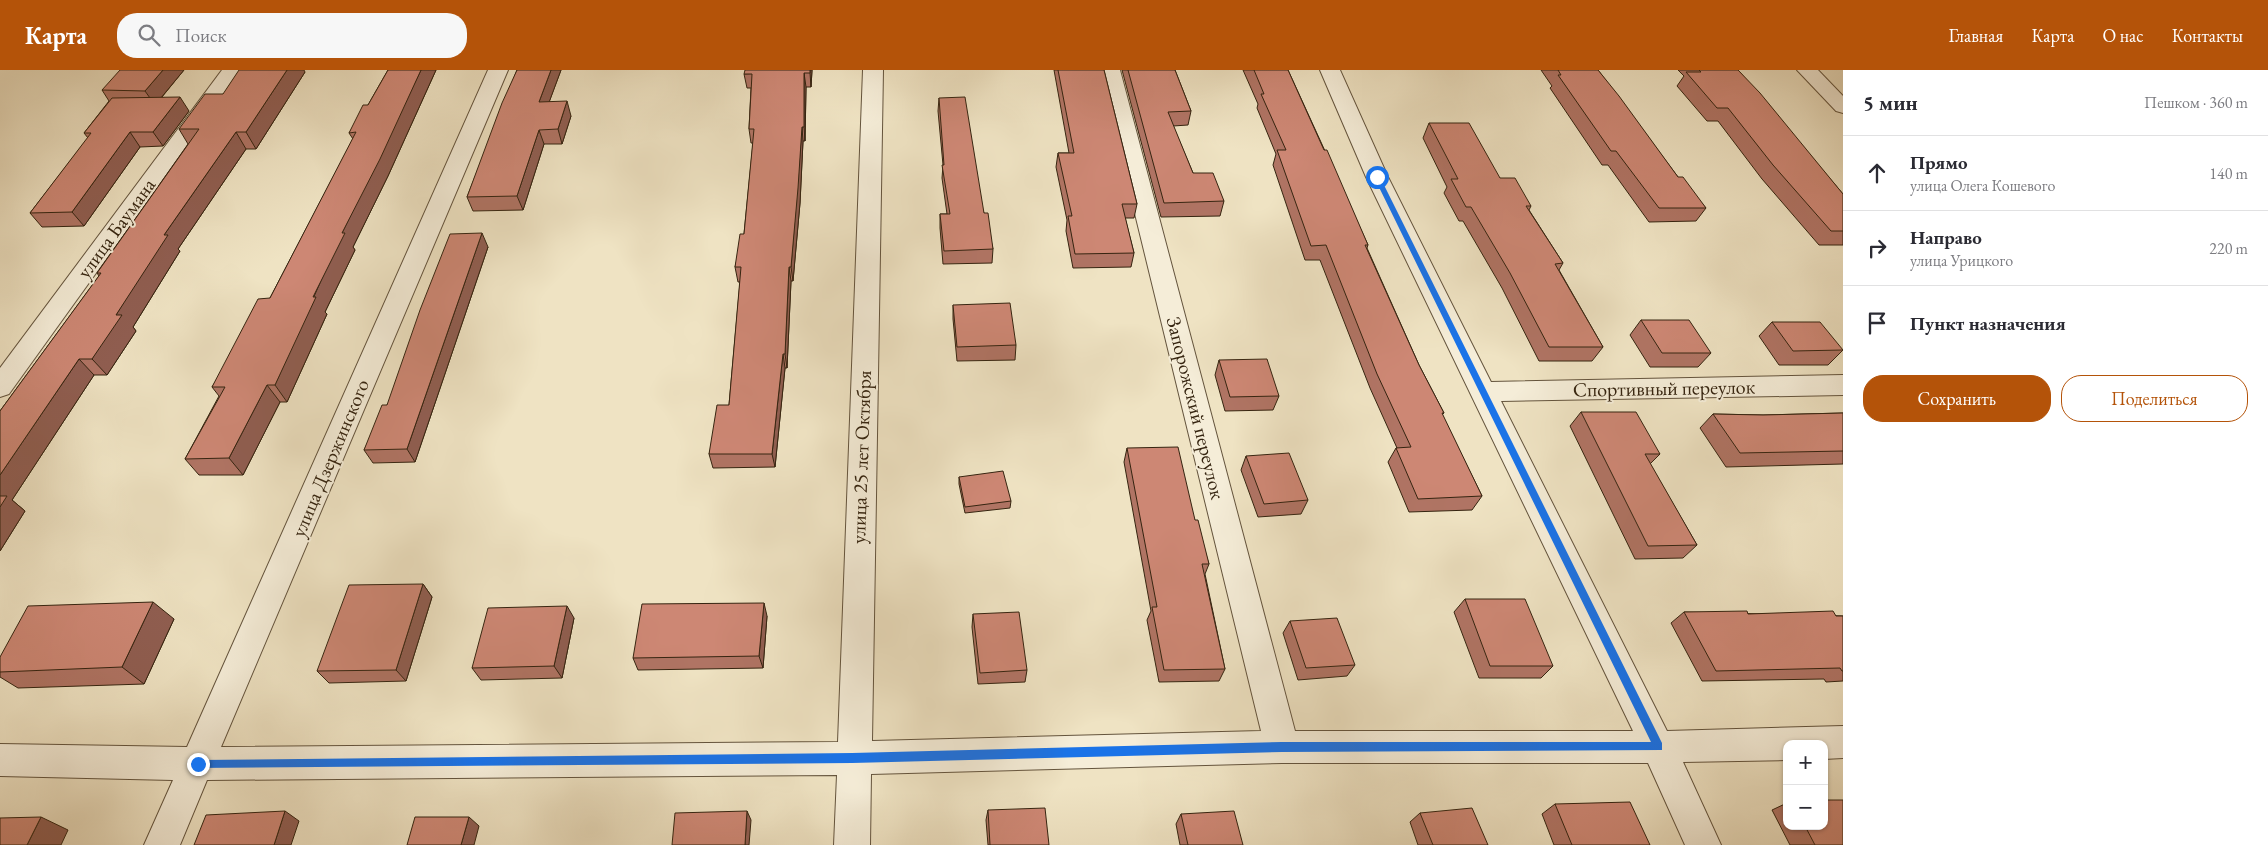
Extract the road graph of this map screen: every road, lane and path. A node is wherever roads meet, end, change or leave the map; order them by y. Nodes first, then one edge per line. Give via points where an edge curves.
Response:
1 (232, 70) edge
2 (498, 70) edge
3 (873, 70) edge
4 (1110, 70) edge
5 (1330, 70) edge
6 (1807, 70) edge
7 (1843, 107) edge
8 (1843, 385) edge
9 (0, 387) edge
10 (1485, 392) junction
11 (1843, 742) edge
12 (1282, 747) junction
13 (1658, 747) junction
14 (852, 758) junction
15 (0, 760) edge
16 (198, 764) junction
17 (162, 845) edge
18 (852, 845) edge
19 (1703, 845) edge

1 - 9 street, улица Баумана
2 - 16 street, улица Дзержинского
3 - 14 street, улица 25 лет Октября
4 - 12 street, Запорожский переулок
5 - 10 street via 1377,177
6 - 7 street
8 - 10 street, Спортивный переулок
10 - 13 street
11 - 13 street
12 - 13 street
12 - 14 street
13 - 19 street
14 - 16 street
14 - 18 street, улица 25 лет Октября
15 - 16 street
16 - 17 street, улица Дзержинского

